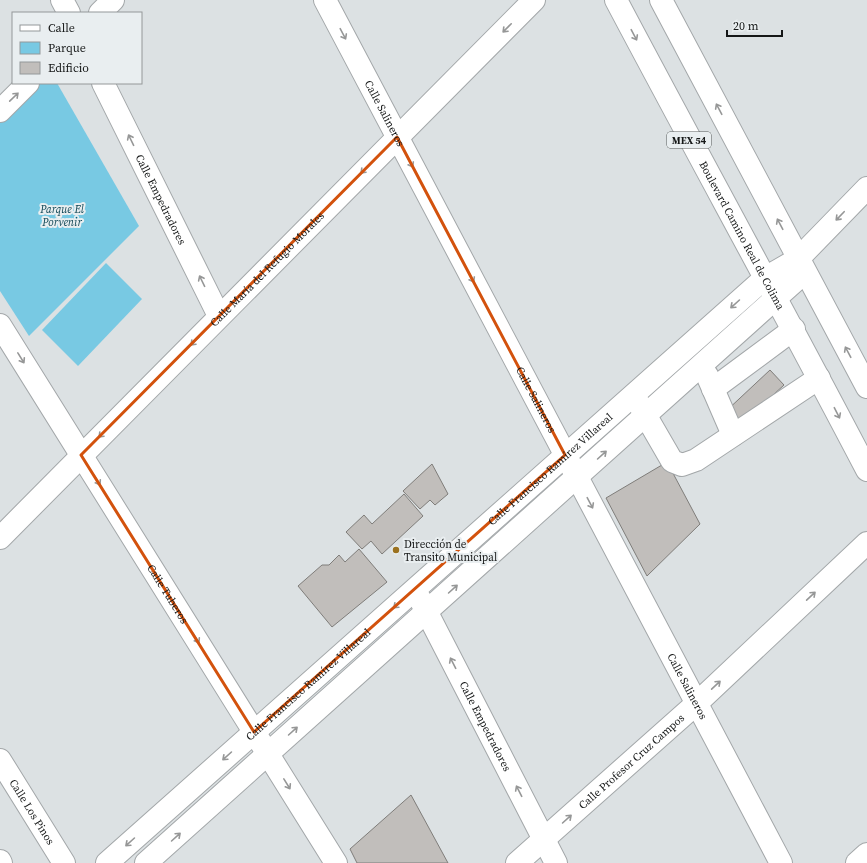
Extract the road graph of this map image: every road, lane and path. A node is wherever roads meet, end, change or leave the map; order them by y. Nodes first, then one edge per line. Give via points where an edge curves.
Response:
1 (62, 0) edge
2 (113, 0) edge
3 (325, 0) edge
4 (534, 0) edge
5 (616, 0) edge
6 (661, 0) edge
7 (68, 12) edge
8 (101, 12) edge
9 (27, 84) edge
10 (103, 84) edge
11 (0, 111) edge
12 (397, 137) junction
13 (867, 188) edge
14 (801, 266) junction
15 (764, 278) junction
16 (776, 299) junction
17 (219, 316) junction
18 (0, 325) edge
19 (794, 329) junction
20 (702, 365) junction
21 (819, 378) junction
22 (867, 386) edge
23 (713, 389) junction
24 (634, 394) junction
25 (645, 416) junction
26 (733, 435) junction
27 (81, 455) junction
28 (565, 455) junction
29 (867, 470) edge
30 (577, 477) junction
31 (0, 538) edge
32 (867, 543) edge
33 (415, 589) junction
34 (427, 612) junction
35 (696, 704) junction
36 (254, 732) junction
37 (268, 754) junction
38 (0, 760) edge
39 (544, 839) junction
40 (867, 854) edge
41 (64, 863) edge
42 (107, 863) edge
43 (146, 863) edge
44 (336, 863) edge
45 (517, 863) edge
46 (556, 863) edge
47 (781, 863) edge
48 (857, 863) edge

1 - 7 street
2 - 8 street
3 -> 12 street, Calle Salineros
4 -> 12 street, Calle María del Refugio Morales
5 -> 15 street, Boulevard Camino Real de Colima / MEX 54
14 -> 6 street
11 -> 9 street
17 -> 10 street, Calle Empedradores
12 -> 17 street, Calle María del Refugio Morales
12 -> 28 street, Calle Salineros
13 -> 14 street, Calle Francisco Ramírez Villareal
14 - 15 street, Calle Francisco Ramírez Villareal
14 - 16 street, Calle Francisco Ramírez Villareal
22 -> 14 street
15 - 16 street, Boulevard Camino Real de Colima / MEX 54
15 -> 24 street, Calle Francisco Ramírez Villareal
16 - 19 street, Boulevard Camino Real de Colima / MEX 54
16 - 20 street, Calle Francisco Ramírez Villareal
17 -> 27 street, Calle María del Refugio Morales
18 -> 27 street, Calle Tuberos
19 - 21 street, Boulevard Camino Real de Colima / MEX 54
19 - 23 street
20 - 23 street
20 - 25 street, Calle Francisco Ramírez Villareal
21 - 26 street
21 -> 29 street, Boulevard Camino Real de Colima / MEX 54
23 - 26 street
24 - 25 street
24 - 28 street, Calle Francisco Ramírez Villareal
25 - 26 street via 672,461 682,465 696,460
30 -> 25 street, Calle Francisco Ramírez Villareal
27 - 31 street, Calle María del Refugio Morales
27 -> 36 street, Calle Tuberos
28 - 30 street, Calle Salineros
28 - 33 street, Calle Francisco Ramírez Villareal
34 -> 30 street, Calle Francisco Ramírez Villareal
30 -> 35 street, Calle Salineros
35 -> 32 street, Calle Profesor Cruz Campos
33 - 34 street, Calle Empedradores
33 -> 36 street, Calle Francisco Ramírez Villareal
37 -> 34 street, Calle Francisco Ramírez Villareal
39 -> 34 street, Calle Empedradores
39 -> 35 street, Calle Profesor Cruz Campos
35 - 47 street, Calle Salineros
36 - 37 street, Calle Tuberos
36 -> 42 street, Calle Francisco Ramírez Villareal
43 -> 37 street, Calle Francisco Ramírez Villareal
37 -> 44 street, Calle Tuberos
38 - 41 street, Calle Los Pinos
39 - 45 street, Calle Profesor Cruz Campos
39 - 46 street, Calle Empedradores
40 - 48 street

